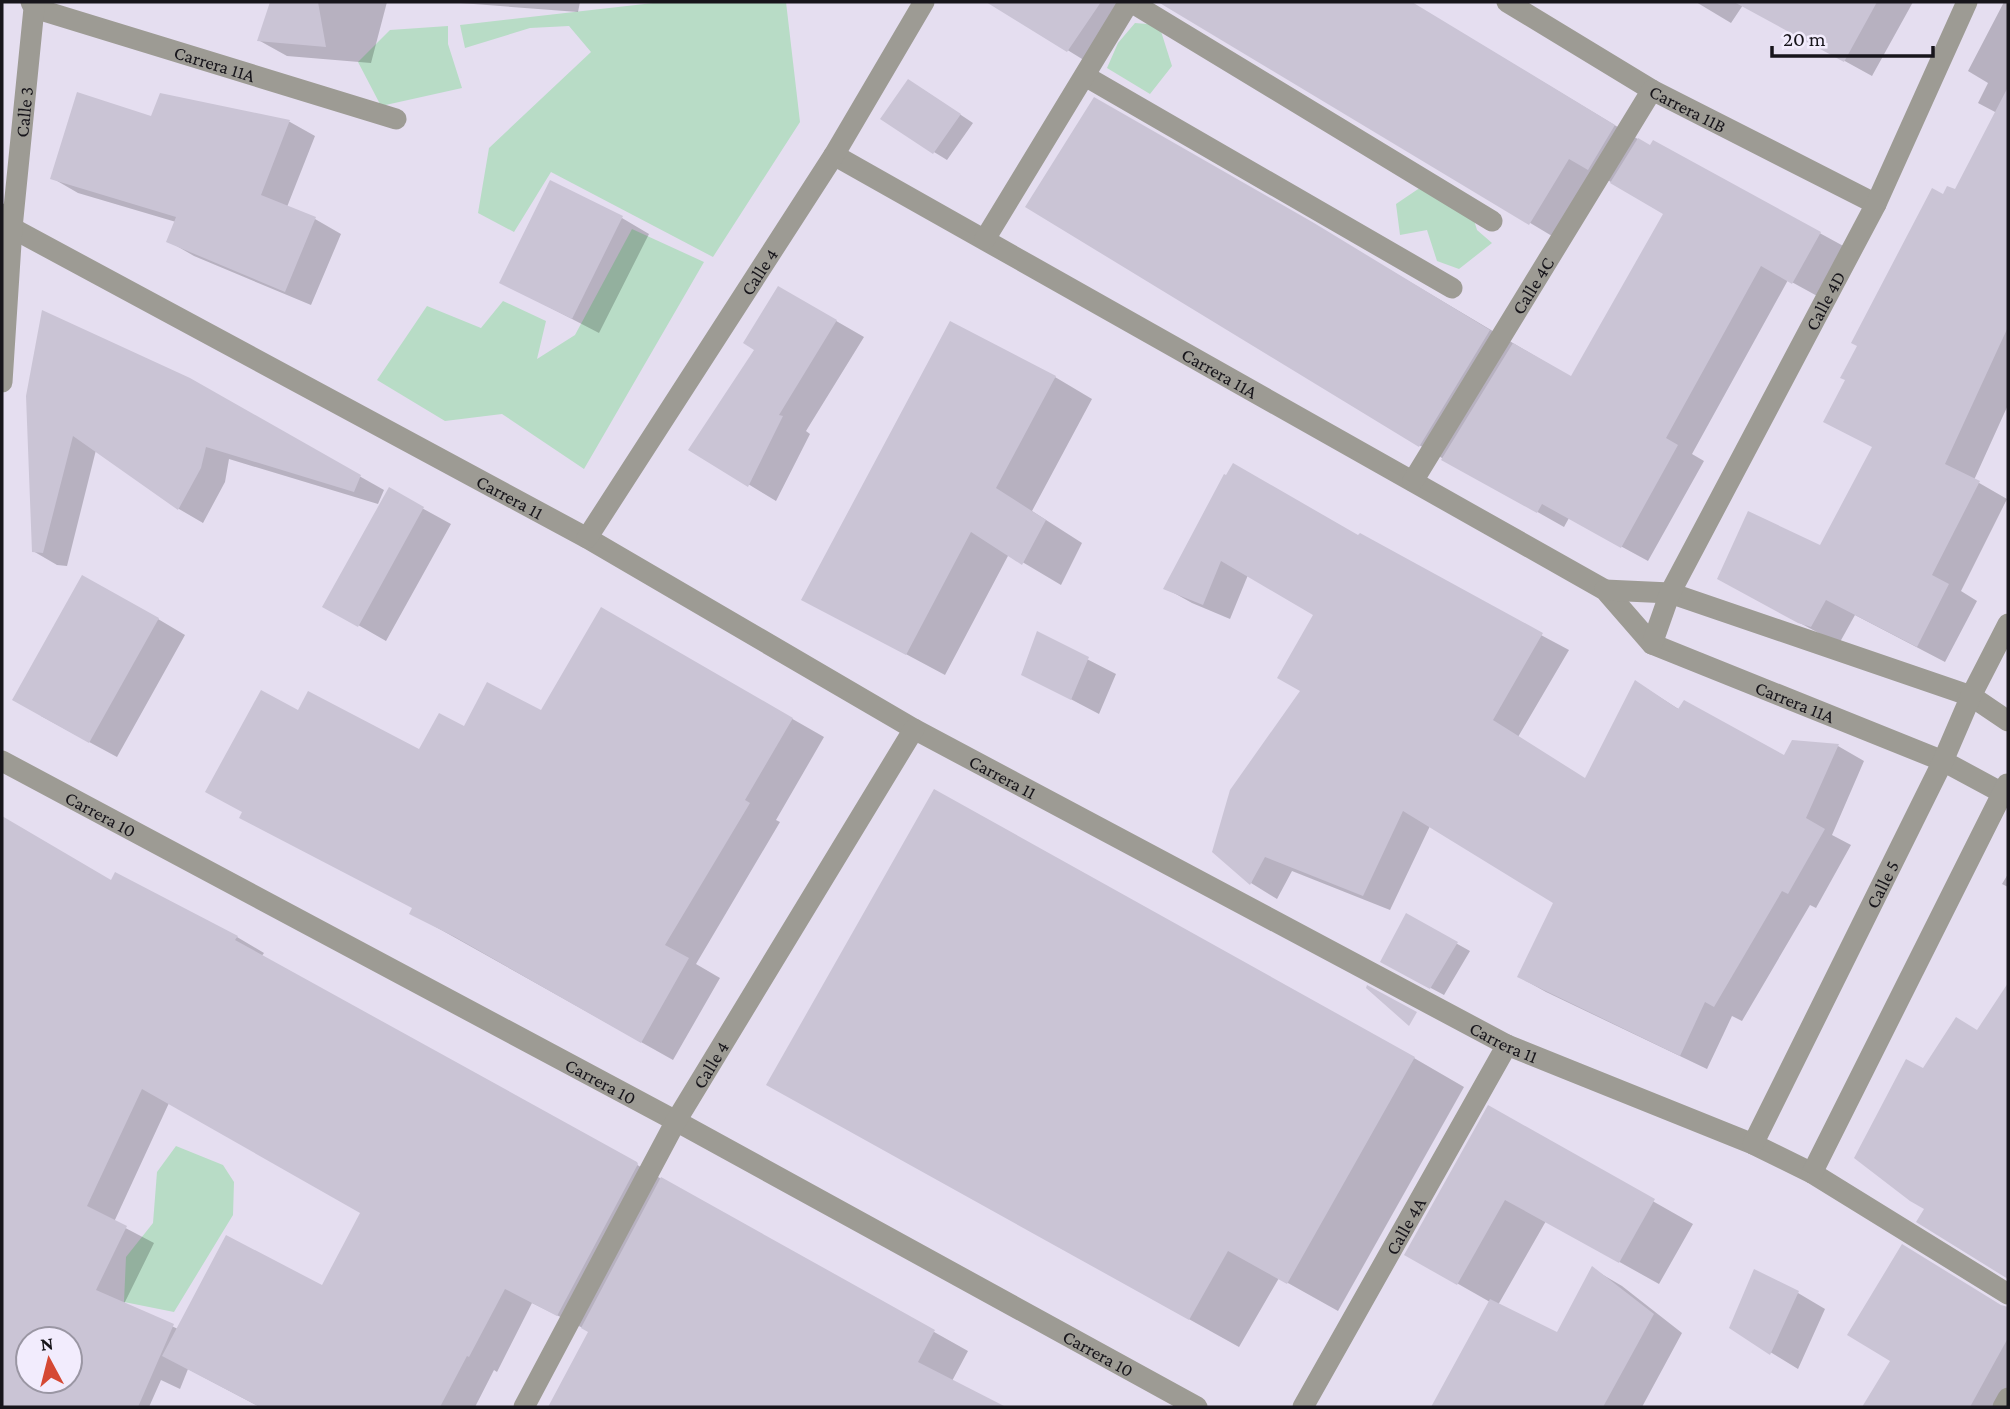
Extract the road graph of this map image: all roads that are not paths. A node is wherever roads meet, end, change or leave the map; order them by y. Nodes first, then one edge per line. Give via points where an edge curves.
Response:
1 (924, 2) edge
2 (1130, 2) edge
3 (1507, 2) edge
4 (1968, 2) edge
5 (32, 5) edge
6 (79, 11) edge
7 (1085, 76) junction
8 (1652, 90) junction
9 (396, 120) dead end
10 (834, 155) junction
11 (1876, 204) junction
12 (7, 221) edge
13 (1492, 221) dead end
14 (985, 239) junction
15 (1452, 288) dead end
16 (2, 382) edge
17 (1413, 481) junction
18 (587, 538) junction
19 (1605, 590) junction
20 (1670, 593) junction
21 (2008, 624) edge
22 (1652, 645) junction
23 (1971, 696) junction
24 (2008, 721) edge
25 (914, 729) junction
26 (2, 761) edge
27 (1943, 761) junction
28 (2006, 791) edge
29 (1507, 1045) junction
30 (676, 1121) junction
31 (1754, 1144) junction
32 (1812, 1173) junction
33 (2008, 1294) edge
34 (2008, 1398) edge
35 (524, 1407) edge
36 (1197, 1407) edge
37 (1303, 1407) edge
38 (2003, 1407) edge

1 - 10 street, Calle 4
2 - 7 street
2 - 13 street
3 - 8 street, Carrera 11B
4 - 11 street, Calle 4D
5 - 6 street, Carrera 11A
5 - 12 street, Calle 3
6 - 9 street, Carrera 11A
7 - 14 street
7 - 15 street
8 - 11 street, Carrera 11B
8 - 17 street, Calle 4C
10 - 14 street, Carrera 11A
10 - 18 street, Calle 4
11 - 20 street, Calle 4D
12 - 16 street, Calle 3
12 - 18 street, Carrera 11
14 - 17 street, Carrera 11A
17 - 19 street, Carrera 11A
18 - 25 street, Carrera 11
19 - 20 street, Carrera 11A
19 - 22 street, Carrera 11A
20 - 22 street, Calle 4D
20 - 23 street, Carrera 11A
21 - 23 street, Calle 5
22 - 27 street, Carrera 11A
23 - 24 street, Carrera 11A
23 - 27 street, Calle 5
25 - 29 street, Carrera 11
25 - 30 street, Calle 4
26 - 30 street, Carrera 10
27 - 28 street, Carrera 11A
27 - 31 street, Calle 5
28 - 32 street
29 - 31 street, Carrera 11
29 - 37 street, Calle 4A
30 - 35 street, Calle 4
30 - 36 street, Carrera 10
31 - 32 street, Carrera 11
32 - 33 street, Carrera 11
34 - 38 street

